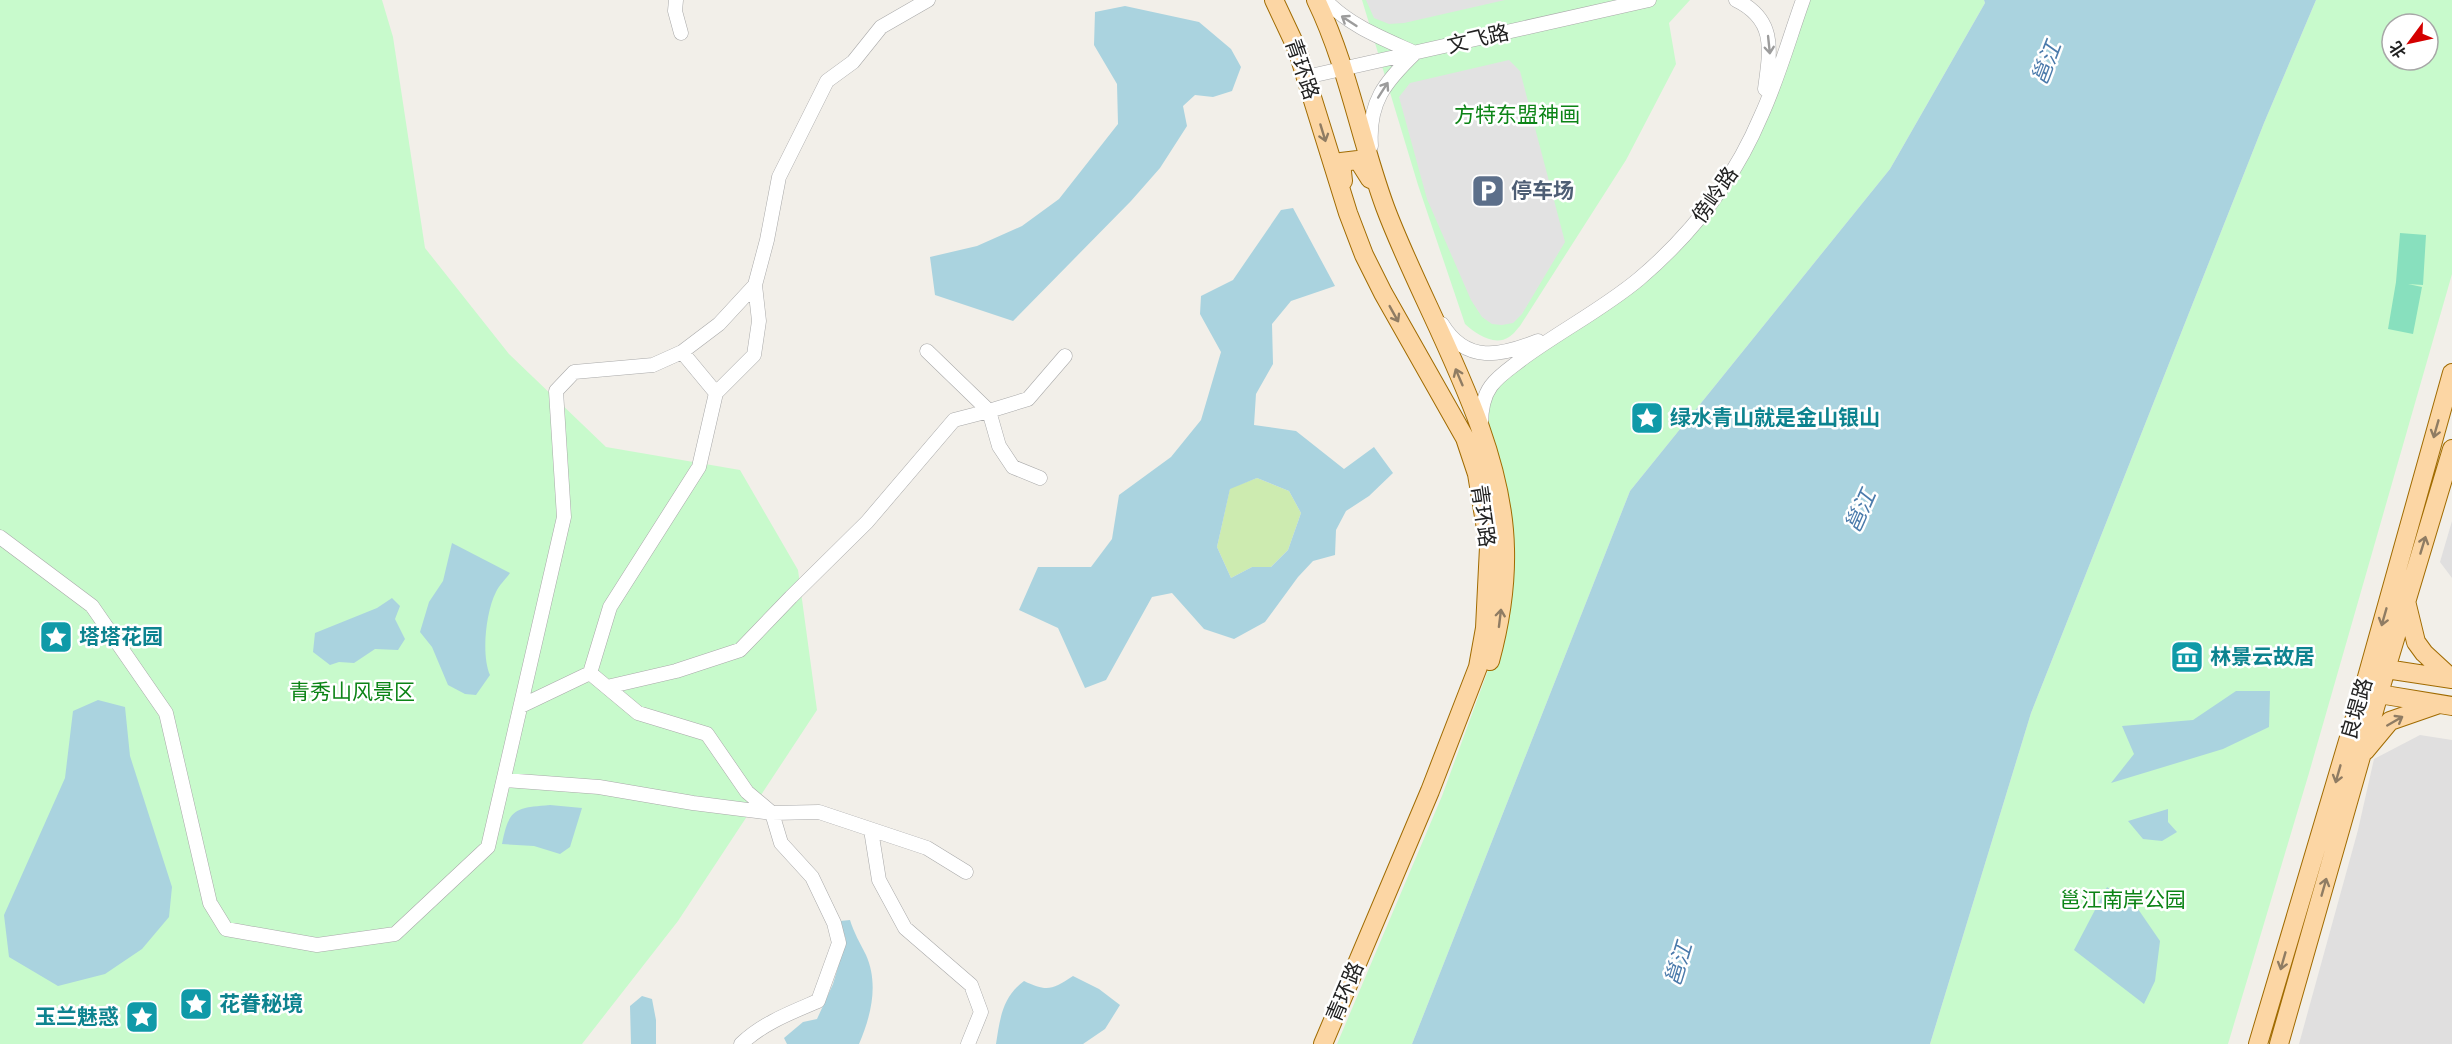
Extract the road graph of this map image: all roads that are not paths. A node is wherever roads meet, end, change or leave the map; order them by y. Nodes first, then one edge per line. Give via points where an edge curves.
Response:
1 (676, 0) edge
2 (928, 0) edge
3 (1274, 0) edge
4 (1316, 0) edge
5 (1325, 0) edge
6 (1649, 0) edge
7 (1736, 0) edge
8 (1803, 0) edge
9 (681, 33) dead end
10 (1415, 52) junction
11 (1343, 69) junction
12 (1306, 77) junction
13 (1762, 115) junction
14 (1373, 167) junction
15 (1384, 204) junction
16 (1348, 213) junction
17 (1416, 283) junction
18 (755, 285) junction
19 (1554, 335) junction
20 (927, 351) dead end
21 (682, 352) junction
22 (1065, 356) dead end
23 (2452, 373) edge
24 (716, 393) junction
25 (989, 411) junction
26 (1480, 432) junction
27 (2452, 449) edge
28 (1040, 478) dead end
29 (0, 537) edge
30 (2406, 601) junction
31 (2386, 669) junction
32 (590, 673) junction
33 (2367, 677) junction
34 (2452, 679) edge
35 (607, 687) junction
36 (2379, 694) junction
37 (2445, 705) edge
38 (521, 706) junction
39 (2361, 754) junction
40 (504, 780) junction
41 (772, 813) junction
42 (871, 830) junction
43 (966, 872) dead end
44 (741, 1044) edge
45 (968, 1044) edge
46 (1323, 1044) edge
47 (1336, 1044) edge
48 (2258, 1044) edge
49 (2279, 1044) edge

1 - 9 street
2 - 18 street via 881,27 853,62 827,81 780,177
3 - 12 main road, 青环路
4 - 11 main road, 青环路 via 1333,35
10 -> 5 street via 1354,24
6 - 10 street, 文飞路
7 -> 13 street via 1759,17 1770,43
8 - 13 street, 傍岭路
10 - 11 street, 文飞路
14 -> 10 street via 1370,132 1375,103
11 - 12 street, 文飞路
11 - 14 main road, 青环路
12 -> 16 main road, 青环路
13 - 19 street, 傍岭路 via 1726,183 1698,221 1637,280
14 - 15 main road, 青环路
15 - 16 main road via 1358,160 1341,162
15 - 17 main road, 青环路
16 -> 46 main road, 青环路 via 1383,293 1465,438 1484,508 1489,583 1478,668
17 - 19 street via 1446,332 1468,349 1482,354 1510,352
26 -> 17 main road, 青环路
18 - 21 street via 719,324
18 - 24 street via 759,321 754,355
19 - 26 street via 1492,384 1481,413
20 - 25 street
21 - 24 street
21 - 38 street via 653,365 574,372 556,390 564,517
22 - 25 street via 1028,399
23 -> 33 main road, 良堤路
24 - 32 street via 699,466 610,607
25 - 28 street via 999,446 1014,467
25 - 35 street via 954,420 867,522 740,650 676,671
47 -> 26 main road, 青环路 via 1442,796 1487,674 1500,626 1505,547 1501,506
30 -> 27 main road, 良堤路
29 - 40 street via 92,606 166,712 210,903 226,928 317,945 394,934 488,847
30 - 31 main road, 良堤路
30 - 34 main road via 2416,642
31 - 33 main road
31 - 34 main road
31 - 36 main road, 良堤路
32 - 35 street
32 - 38 street
33 - 36 main road
33 -> 48 main road, 良堤路
35 - 41 street via 638,713 707,734 747,792
36 - 37 main road
36 - 39 main road, 良堤路
39 -> 37 main road via 2391,721
38 - 40 street
49 -> 39 main road, 良堤路
40 - 41 street via 600,787
41 - 42 street via 819,812
41 - 44 street via 781,843 812,877 839,943 818,1001 763,1027
42 - 43 street via 927,848
42 - 45 street via 879,880 904,928 971,985 981,1012

